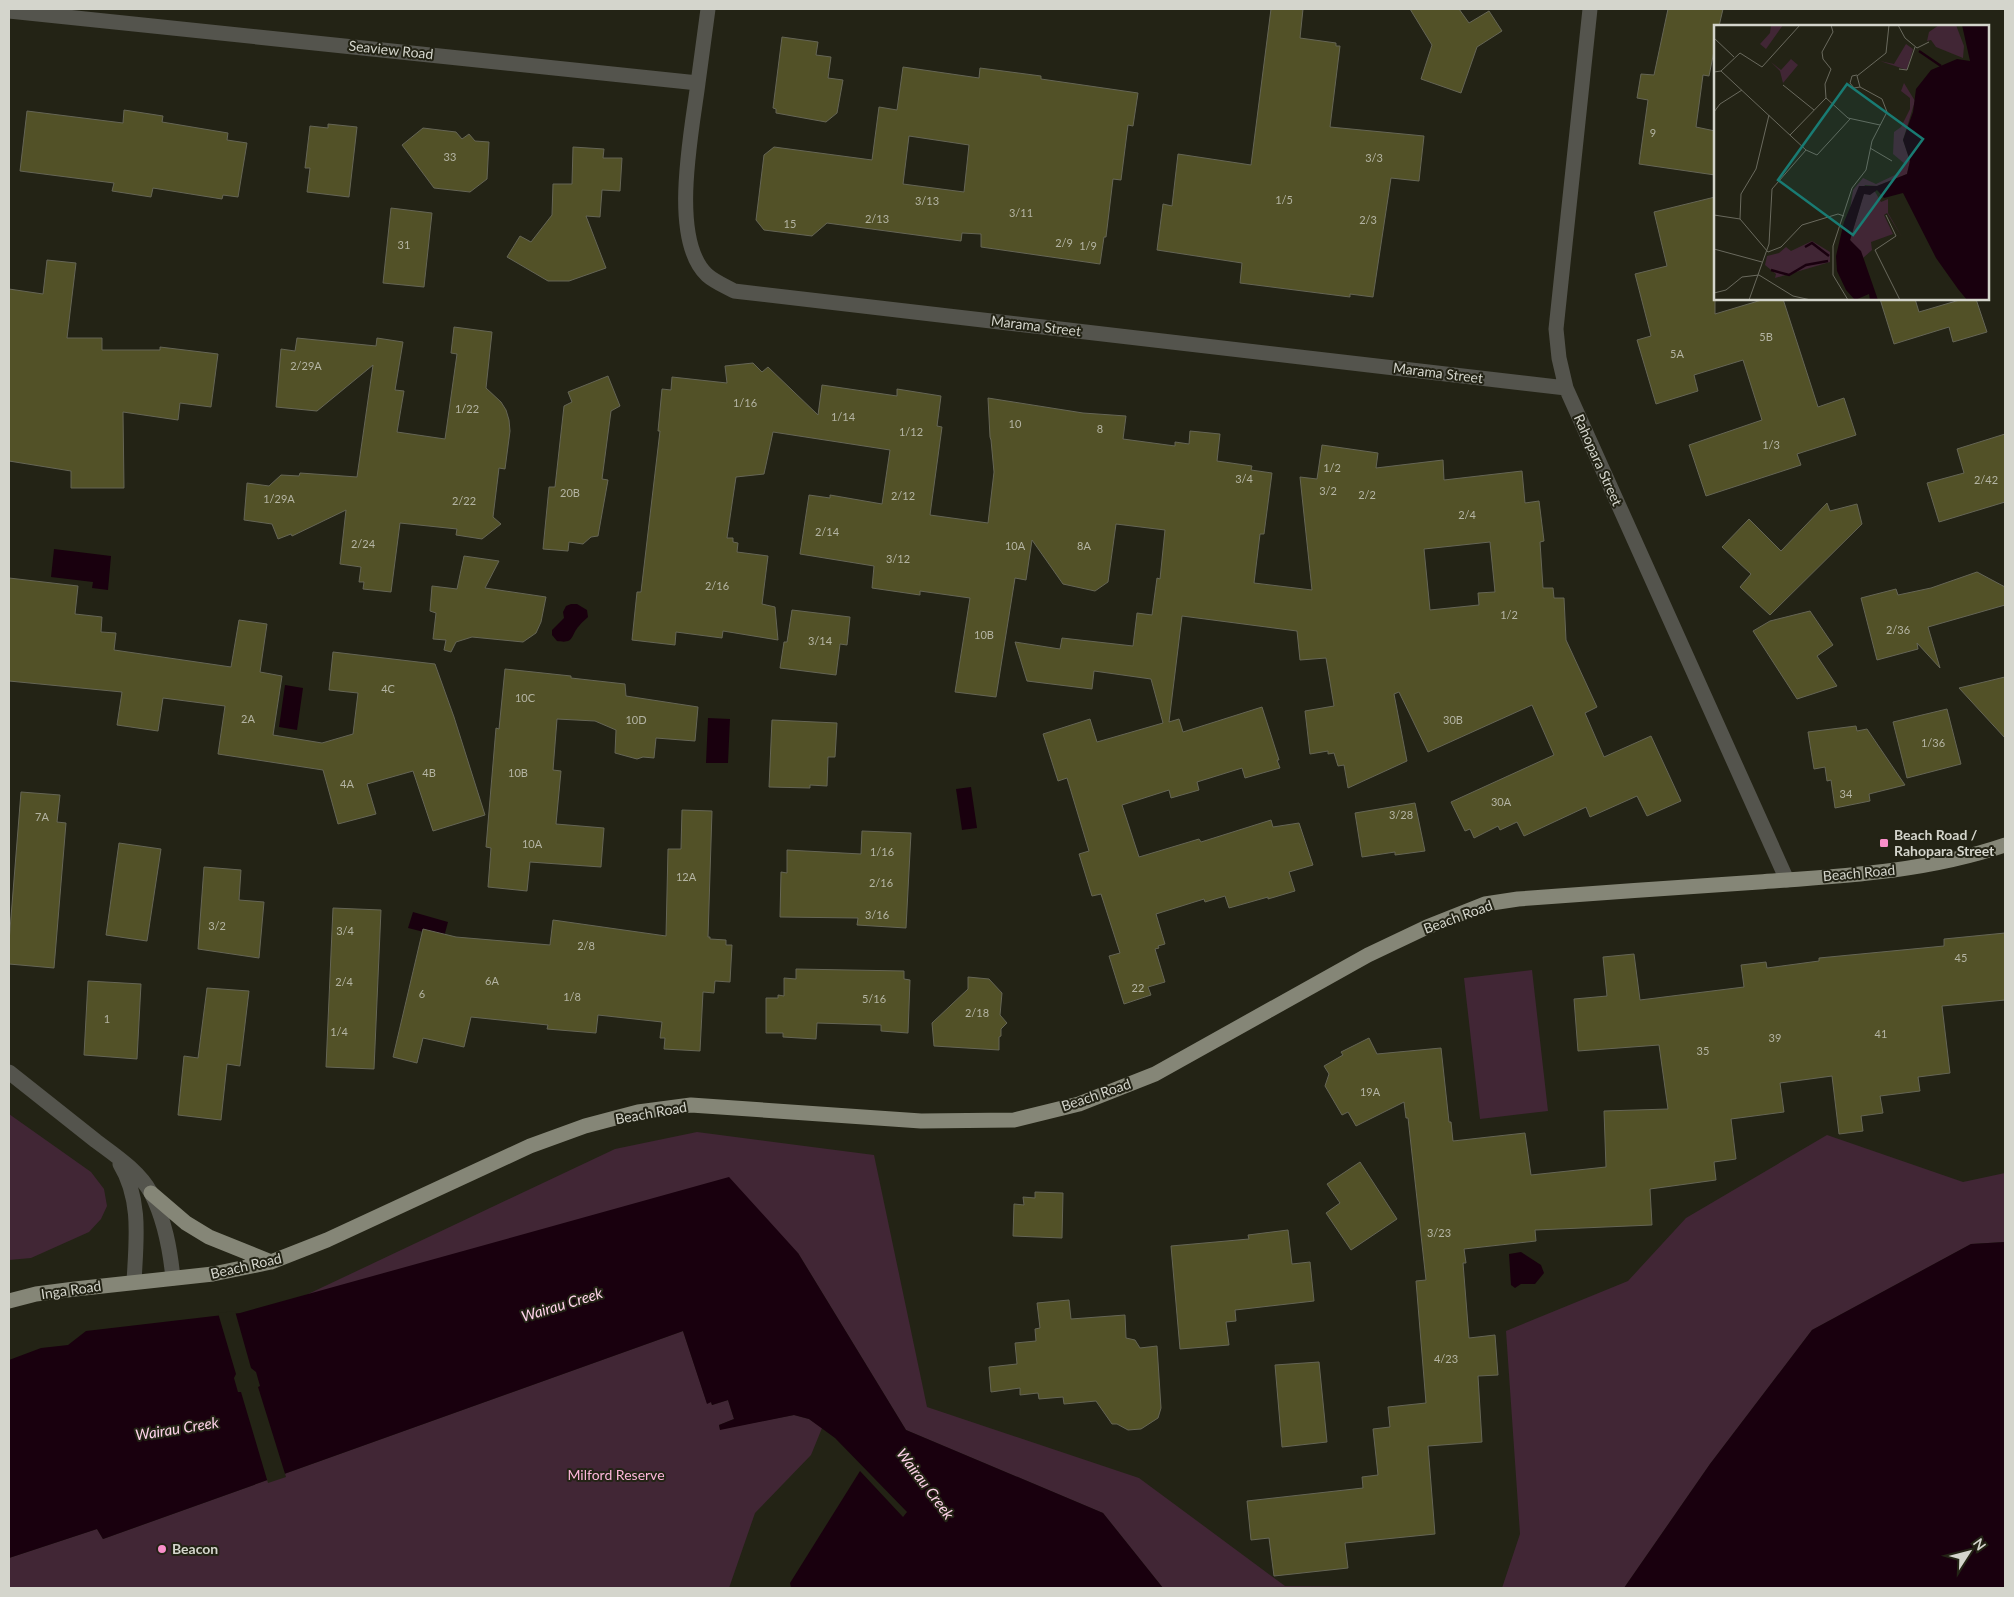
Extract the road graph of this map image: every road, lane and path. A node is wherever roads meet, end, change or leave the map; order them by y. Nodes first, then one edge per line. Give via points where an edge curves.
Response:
1 (708, 9) edge
2 (1590, 9) edge
3 (9, 11) edge
4 (698, 83) junction
5 (1566, 388) junction
6 (2005, 845) edge
7 (1787, 880) junction
8 (9, 1072) edge
9 (109, 1150) junction
10 (151, 1193) junction
11 (271, 1262) junction
12 (173, 1278) junction
13 (134, 1282) junction
14 (9, 1301) edge

1 - 4 street
2 - 5 street, Rahopara Street via 1556,329
3 - 4 street, Seaview Road
4 - 5 street, Marama Street via 686,193 685,214 690,247 707,275 734,291
5 - 7 street, Rahopara Street
6 - 7 main road, Beach Road via 1977,855 1908,869
7 - 11 main road, Beach Road via 1485,904 1368,955 1155,1074 1079,1104 1014,1120 921,1122 690,1105 638,1112 585,1126 530,1146 327,1240
8 - 9 street
9 - 10 street via 131,1168
9 - 13 street via 129,1178 134,1194
10 - 11 main road via 186,1223 209,1237
10 - 12 street via 170,1248
11 - 12 main road, Beach Road
12 - 13 main road, Beach Road
13 - 14 main road, Inga Road via 36,1294

